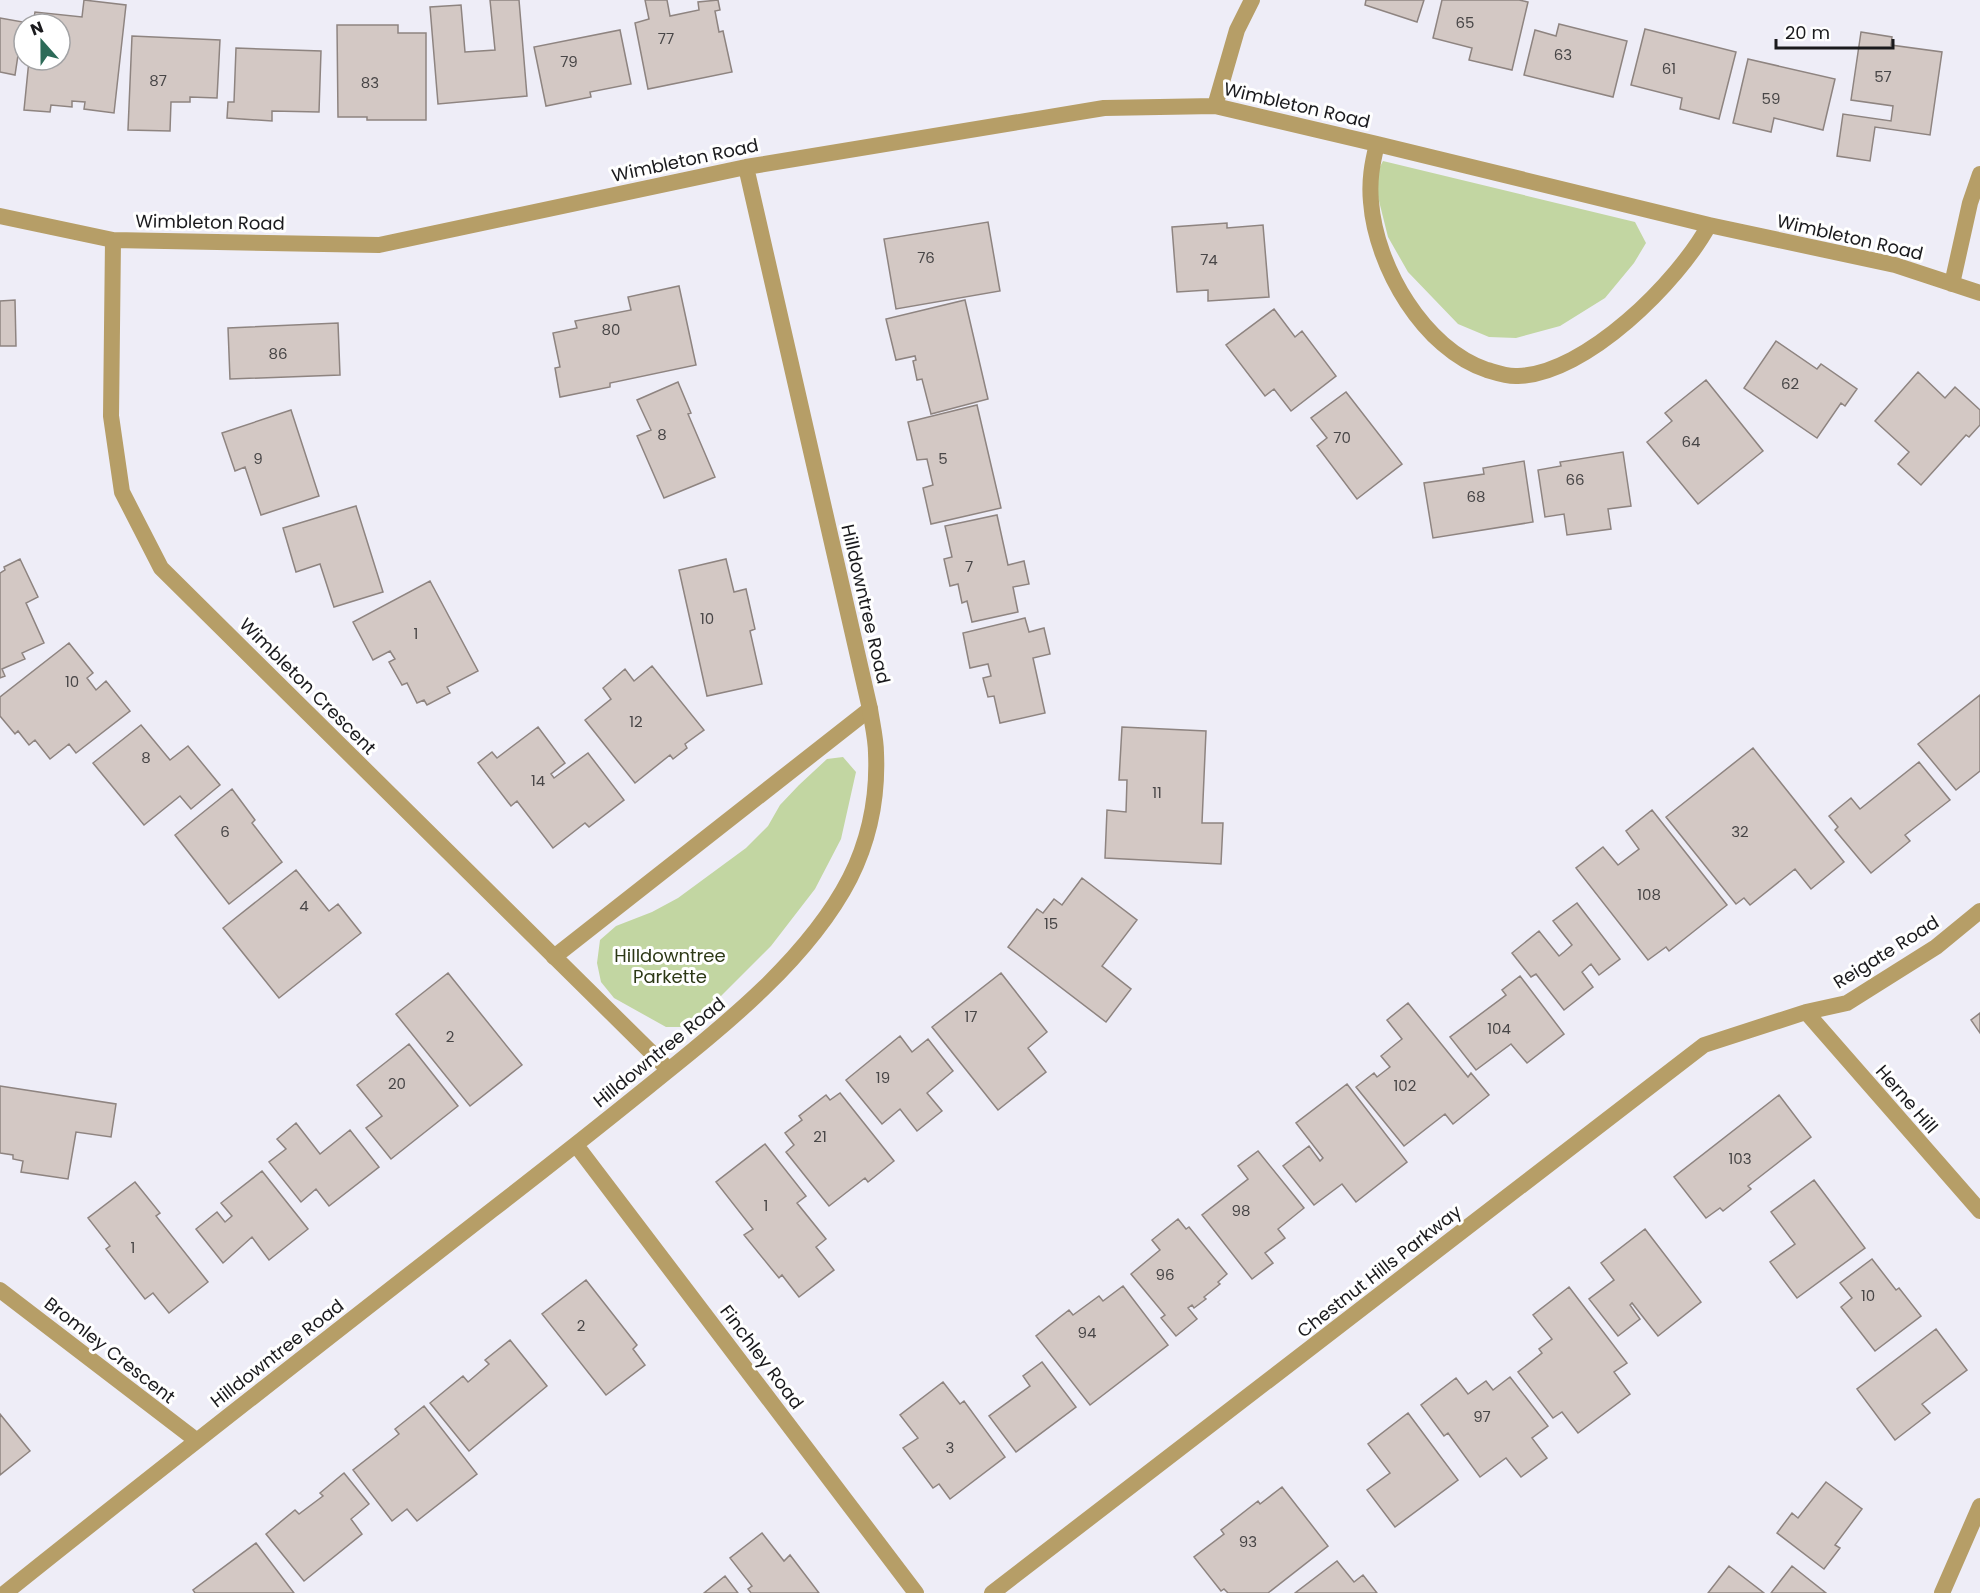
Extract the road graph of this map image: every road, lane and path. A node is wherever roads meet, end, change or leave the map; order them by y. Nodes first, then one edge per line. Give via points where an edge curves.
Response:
1 (1252, 0) edge
2 (1215, 106) junction
3 (1377, 144) junction
4 (746, 167) junction
5 (1980, 174) edge
6 (0, 216) edge
7 (1709, 225) junction
8 (113, 240) junction
9 (1952, 284) junction
10 (1980, 293) edge
11 (870, 709) junction
12 (1980, 911) edge
13 (554, 957) junction
14 (1806, 1012) junction
15 (669, 1070) junction
16 (576, 1145) junction
17 (1980, 1211) edge
18 (0, 1290) edge
19 (196, 1440) junction
20 (1980, 1506) edge
21 (998, 1589) edge
22 (5, 1593) edge
23 (916, 1593) edge
24 (1020, 1593) edge
25 (1942, 1593) edge

1 - 2 street via 1237,30
2 - 3 street, Wimbleton Road
2 - 4 street, Wimbleton Road via 1104,108
3 - 7 street, Wimbleton Road
3 - 7 street, Wimbleton Road via 1370,177 1371,204 1382,250 1396,282 1415,312 1446,347 1473,365 1504,375 1542,373 1594,347 1657,294
4 - 8 street, Wimbleton Road via 379,245
4 - 11 street, Hilldowntree Road
5 - 9 street
6 - 8 street, Wimbleton Road
7 - 9 street, Wimbleton Road via 1895,265
8 - 13 street, Wimbleton Crescent via 111,416 122,492 161,568
9 - 10 street, Wimbleton Road
11 - 13 street
11 - 15 street, Hilldowntree Road via 876,751 875,796 868,836 849,880 819,926 777,974 741,1011
12 - 14 street, Reigate Road via 1936,947 1847,1003
13 - 15 street, Wimbleton Crescent
14 - 17 street, Herne Hill
14 - 21 street, Chestnut Hills Parkway via 1704,1045
15 - 16 street, Hilldowntree Road
16 - 19 street, Hilldowntree Road
16 - 23 street, Finchley Road
18 - 19 street, Bromley Crescent
19 - 22 street, Hilldowntree Road
20 - 25 street
21 - 24 street

